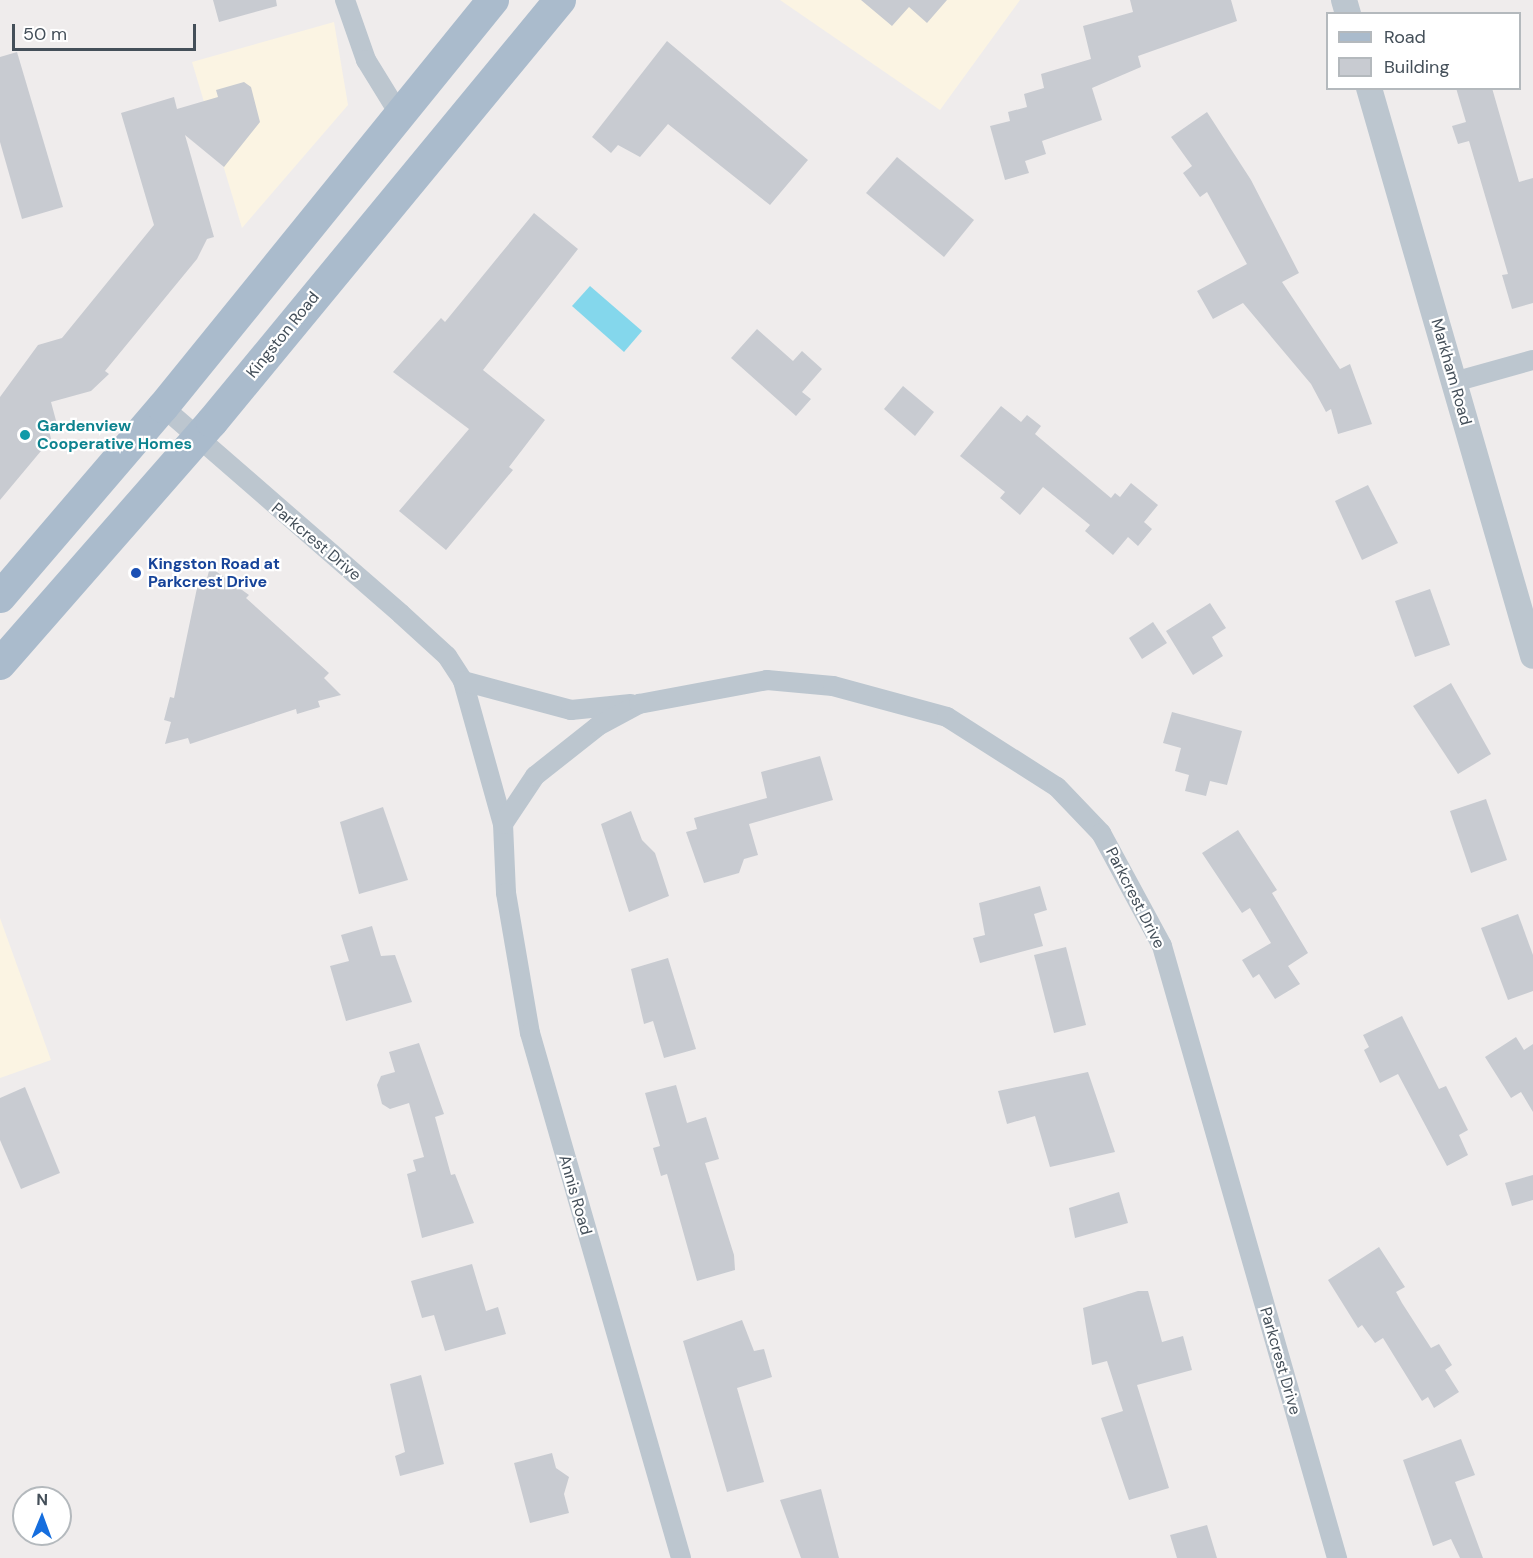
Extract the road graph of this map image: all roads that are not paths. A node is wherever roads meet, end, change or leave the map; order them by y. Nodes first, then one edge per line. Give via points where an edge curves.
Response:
1 (345, 0) edge
2 (493, 0) edge
3 (560, 0) edge
4 (1370, 90) edge
5 (401, 117) junction
6 (1533, 360) edge
7 (1454, 382) junction
8 (163, 407) junction
9 (197, 439) junction
10 (85, 497) junction
11 (104, 541) junction
12 (0, 597) edge
13 (1533, 656) edge
14 (0, 664) edge
15 (464, 681) junction
16 (639, 704) junction
17 (503, 824) junction
18 (681, 1558) edge
19 (1337, 1558) edge

1 - 5 street via 366,60
2 - 5 main road
3 - 9 main road, Kingston Road
4 - 7 street, Markham Road
5 - 8 main road
6 - 7 street
7 - 13 street, Markham Road
8 - 9 street, Parkcrest Drive
8 - 10 main road
9 - 11 main road, Kingston Road
9 - 15 street, Parkcrest Drive via 401,614 447,656
10 - 11 main road via 97,510
10 - 12 main road
11 - 14 main road, Kingston Road
15 - 16 street, Parkcrest Drive via 571,710
15 - 17 street, Parkcrest Drive
16 - 17 street, Parkcrest Drive via 598,726 543,769
16 - 19 street, Parkcrest Drive via 767,680 811,682 898,700 989,740 1057,787 1101,833 1162,946
17 - 18 street, Annis Road via 506,894 530,1033

